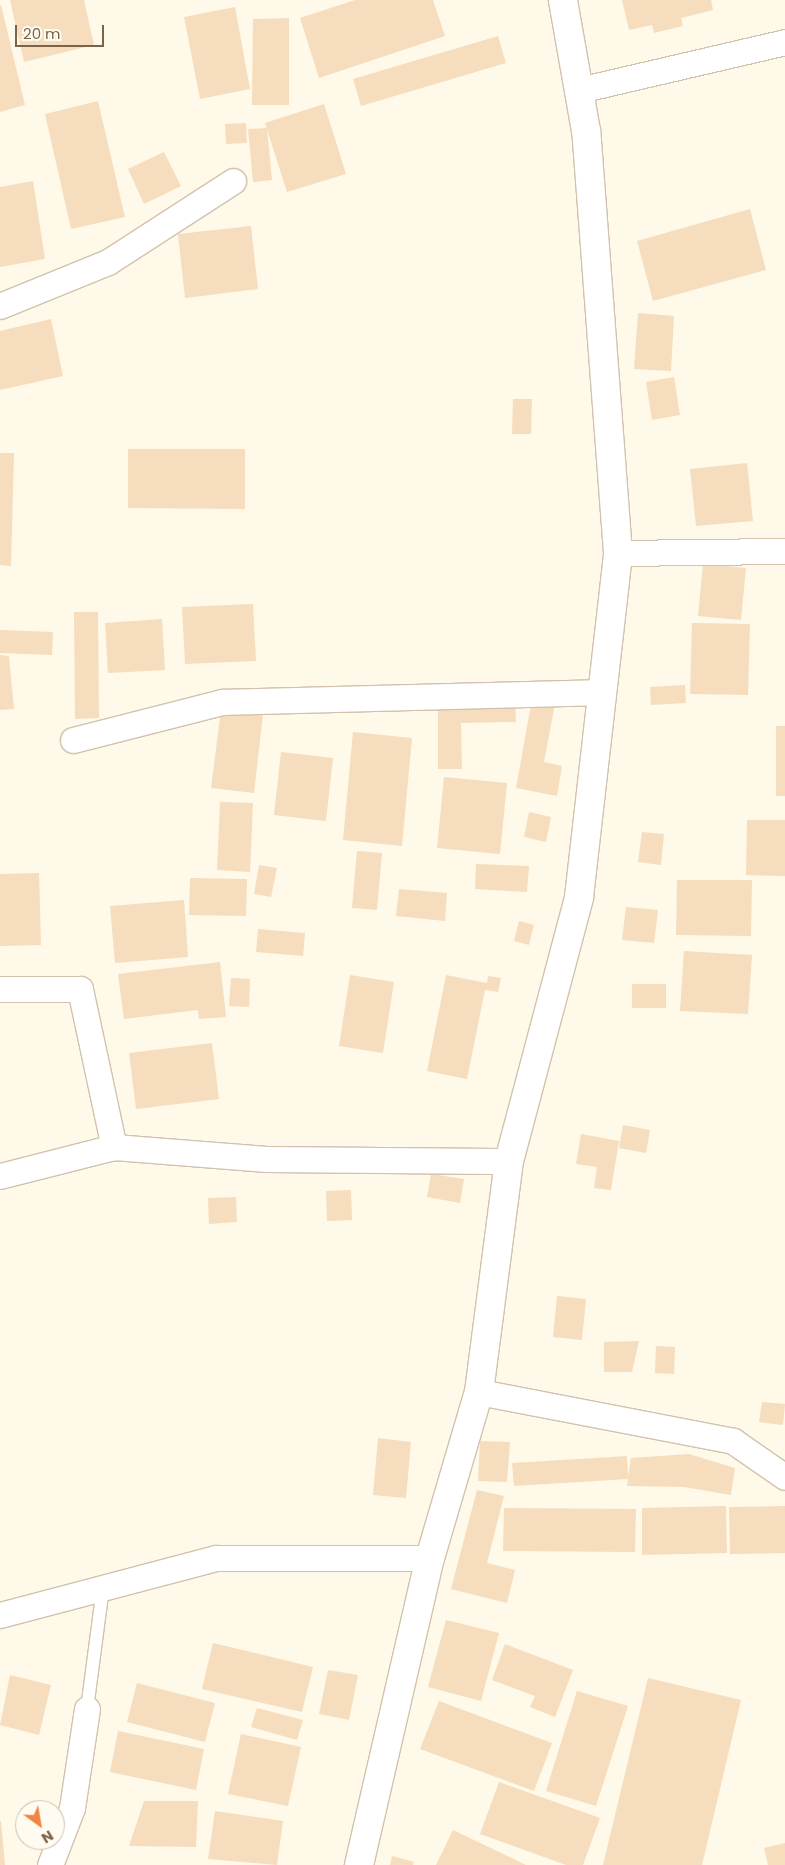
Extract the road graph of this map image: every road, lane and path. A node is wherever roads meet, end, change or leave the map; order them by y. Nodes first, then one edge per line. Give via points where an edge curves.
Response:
1 (563, 0) edge
2 (785, 42) edge
3 (579, 90) junction
4 (233, 181) dead end
5 (0, 306) edge
6 (785, 551) edge
7 (618, 553) junction
8 (602, 692) junction
9 (73, 740) dead end
10 (0, 990) edge
11 (114, 1147) junction
12 (509, 1161) junction
13 (0, 1176) edge
14 (479, 1392) junction
15 (785, 1477) edge
16 (430, 1558) junction
17 (103, 1587) junction
18 (0, 1615) edge
19 (87, 1709) joint
20 (50, 1865) edge
21 (359, 1865) edge

1 - 3 street
2 - 3 street
3 - 7 street via 586,131
4 - 5 street via 108,262
6 - 7 street
7 - 8 street
8 - 9 street via 222,702
8 - 12 street via 579,897
10 - 11 street via 80,989
11 - 12 street via 267,1159
11 - 13 street
12 - 14 street
14 - 15 street via 733,1441
14 - 16 street
16 - 17 street via 216,1558
16 - 21 street
17 - 18 street
17 - 19 lane
19 - 20 street via 72,1808

